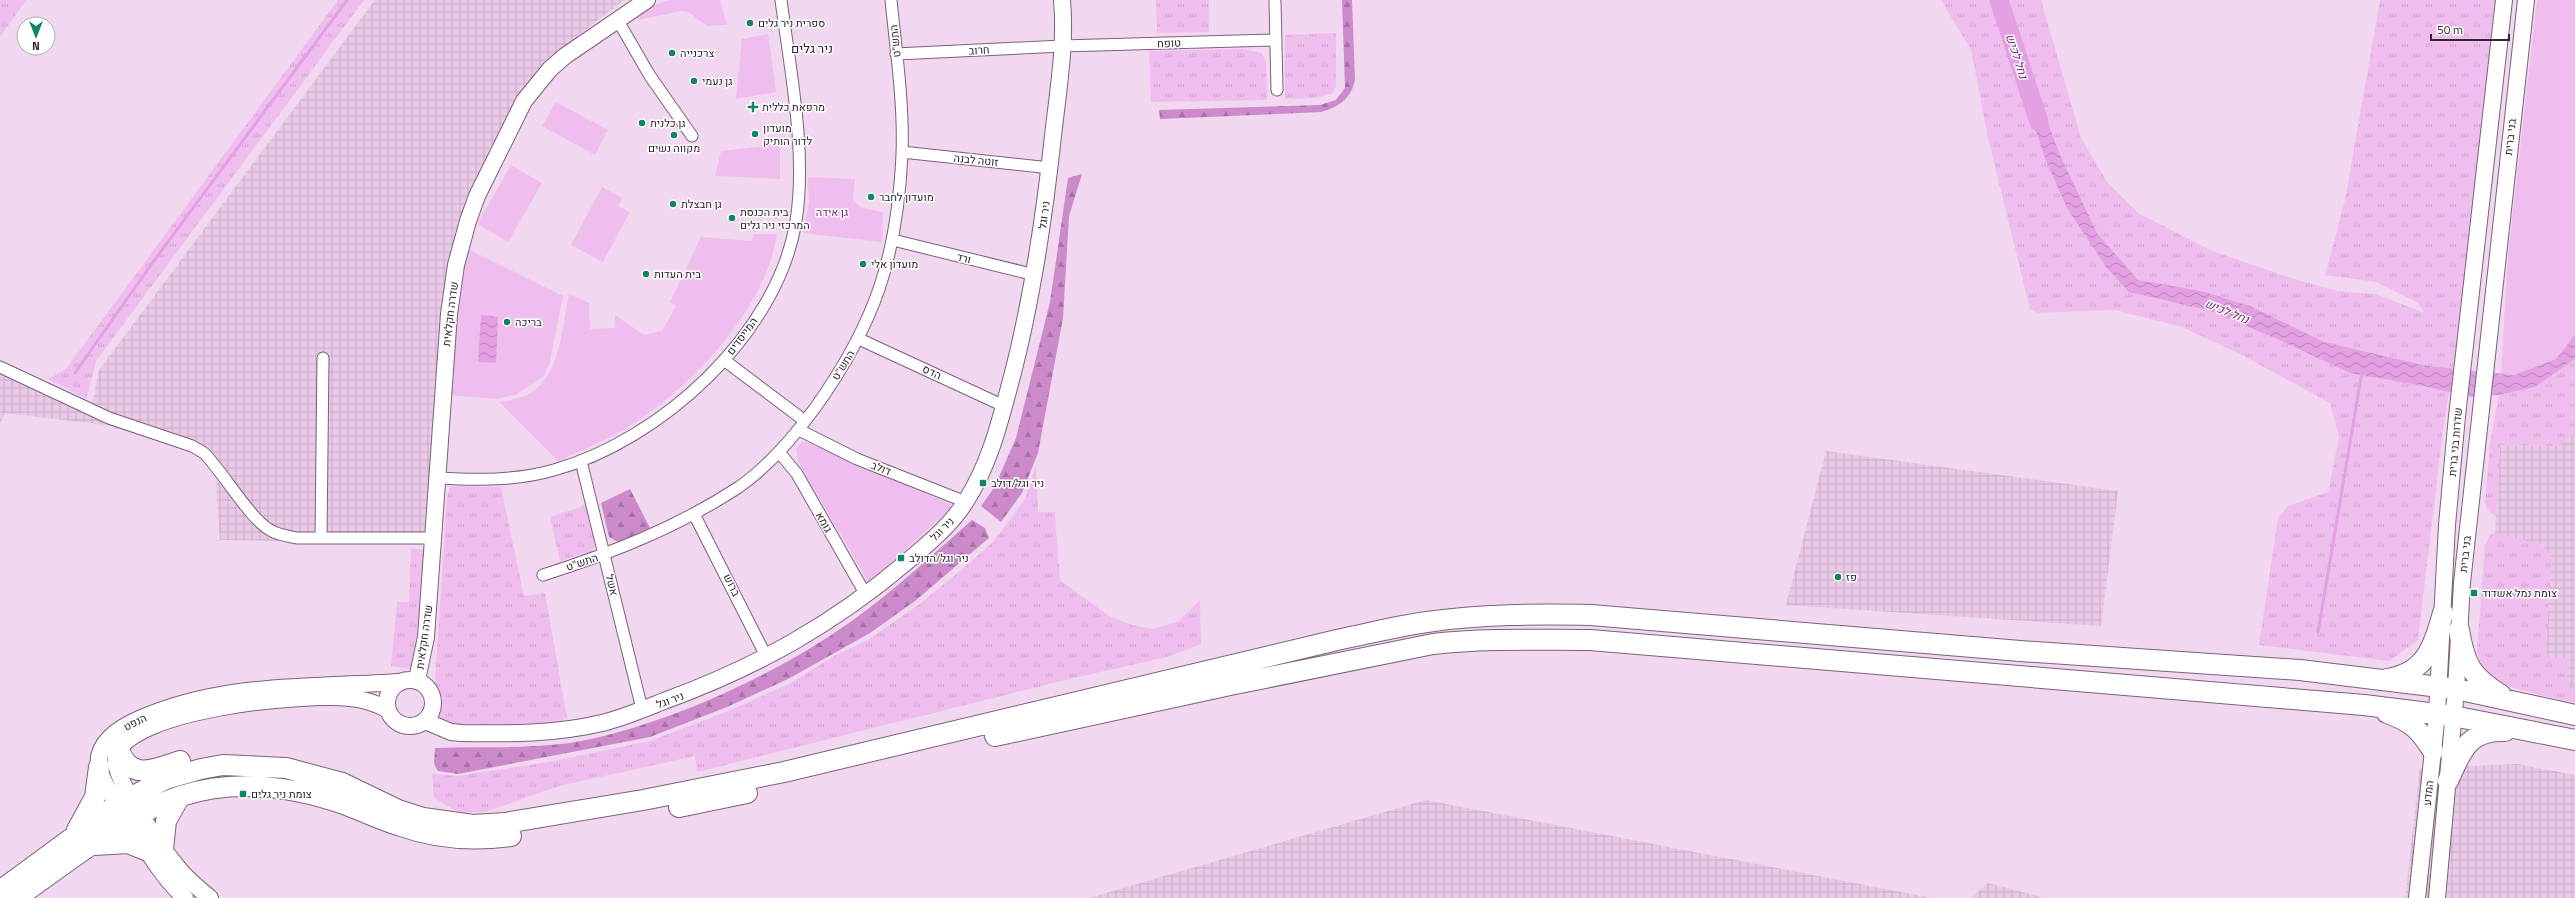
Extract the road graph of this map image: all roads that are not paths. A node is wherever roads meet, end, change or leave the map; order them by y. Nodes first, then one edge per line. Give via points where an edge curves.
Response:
1 (647, 0) edge
2 (781, 0) edge
3 (891, 0) edge
4 (1062, 0) edge
5 (2504, 0) edge
6 (2526, 0) edge
7 (1275, 2) dead end
8 (628, 10) edge
9 (1276, 40) junction
10 (1062, 46) junction
11 (896, 54) junction
12 (1277, 90) dead end
13 (692, 136) dead end
14 (902, 152) junction
15 (1050, 168) junction
16 (893, 240) junction
17 (2474, 272) joint
18 (2494, 274) joint
19 (1035, 275) junction
20 (860, 339) junction
21 (323, 358) dead end
22 (724, 360) junction
23 (0, 367) edge
24 (1004, 406) junction
25 (2478, 419) joint
26 (802, 426) junction
27 (779, 452) junction
28 (581, 461) junction
29 (438, 478) junction
30 (966, 502) junction
31 (694, 514) junction
32 (321, 538) junction
33 (434, 538) junction
34 (604, 555) junction
35 (543, 575) dead end
36 (866, 595) junction
37 (2442, 613) junction
38 (2459, 630) junction
39 (766, 658) junction
40 (417, 680) junction
41 (2378, 680) junction
42 (399, 682) junction
43 (2447, 688) junction
44 (348, 690) junction
45 (2510, 700) junction
46 (2364, 705) junction
47 (387, 709) junction
48 (642, 710) junction
49 (2445, 715) junction
50 (2575, 715) edge
51 (425, 721) junction
52 (2539, 732) junction
53 (2575, 740) edge
54 (118, 750) junction
55 (2433, 751) junction
56 (249, 765) junction
57 (99, 767) junction
58 (2448, 781) junction
59 (180, 796) junction
60 (124, 801) junction
61 (135, 818) junction
62 (71, 840) junction
63 (93, 845) junction
64 (155, 850) junction
65 (0, 891) edge
66 (16, 898) edge
67 (185, 898) edge
68 (210, 898) edge
69 (2417, 898) edge
70 (2438, 898) edge

1 - 8 street, שדרה חקלאית
2 - 22 street, המייסדים via 798,154 796,220 790,248 765,305
3 - 11 street, התש"ט
4 - 10 street, ניר וגל
5 - 17 street, בני ברית
6 - 18 street, בני ברית
7 - 9 street
8 - 13 street via 650,76
8 - 29 street, שדרה חקלאית via 565,56 535,85 524,101 477,196 461,243 448,314
9 - 10 street, טופח
9 - 12 street
10 - 11 street, חרוב
10 - 15 street, ניר וגל
11 - 14 street, התש"ט via 901,93
14 - 15 street, זוטה לבנה
14 - 16 street, התש"ט
15 - 19 street, ניר וגל
16 - 19 street, ורד
16 - 20 street, התש"ט via 876,299
17 - 37 street, שדרות בני ברית via 2457,416
18 - 25 street, שדרות בני ברית
19 - 24 street, ניר וגל via 1025,327
20 - 24 street, הדס
20 - 26 street, התש"ט
21 - 32 street
22 - 26 street, דולב
22 - 28 street, המייסדים via 694,390 665,413
23 - 32 street via 109,418 192,446 214,463 258,520 269,530 297,538
24 - 30 street, ניר וגל via 989,459
25 - 38 street, בני ברית
26 - 27 street, התש"ט
26 - 30 street, דולב via 857,459
27 - 31 street, התש"ט via 739,486
27 - 36 street, גומא via 796,474
28 - 29 street, המייסדים via 532,475 480,480
28 - 34 street, אשל
29 - 33 street, שדרה חקלאית
30 - 36 street, ניר וגל via 923,547
31 - 34 street, התש"ט
31 - 39 street, ברוש
32 - 33 street
33 - 40 street, שדרה חקלאית via 426,637
34 - 35 street, התש"ט
34 - 48 street, אשל
36 - 39 street, ניר וגל via 807,636
37 - 41 highway via 2433,647 2423,662 2412,671 2398,677
37 - 43 street
38 - 43 street, בני ברית
38 - 45 highway via 2464,658 2475,677
39 - 48 street, ניר וגל via 722,679
40 - 42 street
40 - 51 street via 424,684 432,695 433,709
41 - 43 highway
41 - 56 highway via 2300,670 2016,650 1646,619 1532,613 1426,622 1337,640 784,772 643,800 505,823 473,825 422,818 398,810 335,781 286,768
42 - 44 street, הנפט
42 - 47 street via 388,694
43 - 45 highway
43 - 49 street, המדע
44 - 47 street, הנפט via 361,699
44 - 54 street, הנפט via 311,698 246,703 197,712 156,724 137,733
44 - 57 street, הנפט via 231,692 185,702 119,730 103,747
45 - 50 highway
46 - 49 highway
46 - 55 highway via 2404,719 2419,730
46 - 59 highway via 1590,640 1466,640 1230,685 716,800 510,836 472,839 426,834 333,800 260,786 217,788
47 - 51 street via 390,716 403,725 411,726
48 - 51 street, ניר וגל via 605,723 570,730 538,732 461,734
49 - 52 highway
49 - 55 street, המדע
49 - 58 street, המדע
52 - 53 highway
52 - 58 highway via 2499,730 2474,737 2463,748
54 - 56 highway via 123,762 144,771 191,758 221,759
54 - 60 street via 115,766
55 - 69 street, המדע
56 - 60 highway via 223,765 184,773 166,779
57 - 60 street
57 - 62 highway via 95,798
58 - 70 street, המדע
59 - 61 highway
59 - 64 highway via 166,821
60 - 61 street
60 - 62 highway
61 - 63 highway
61 - 64 street
62 - 65 highway
63 - 64 highway via 128,843
63 - 66 highway
64 - 67 street
64 - 68 street

